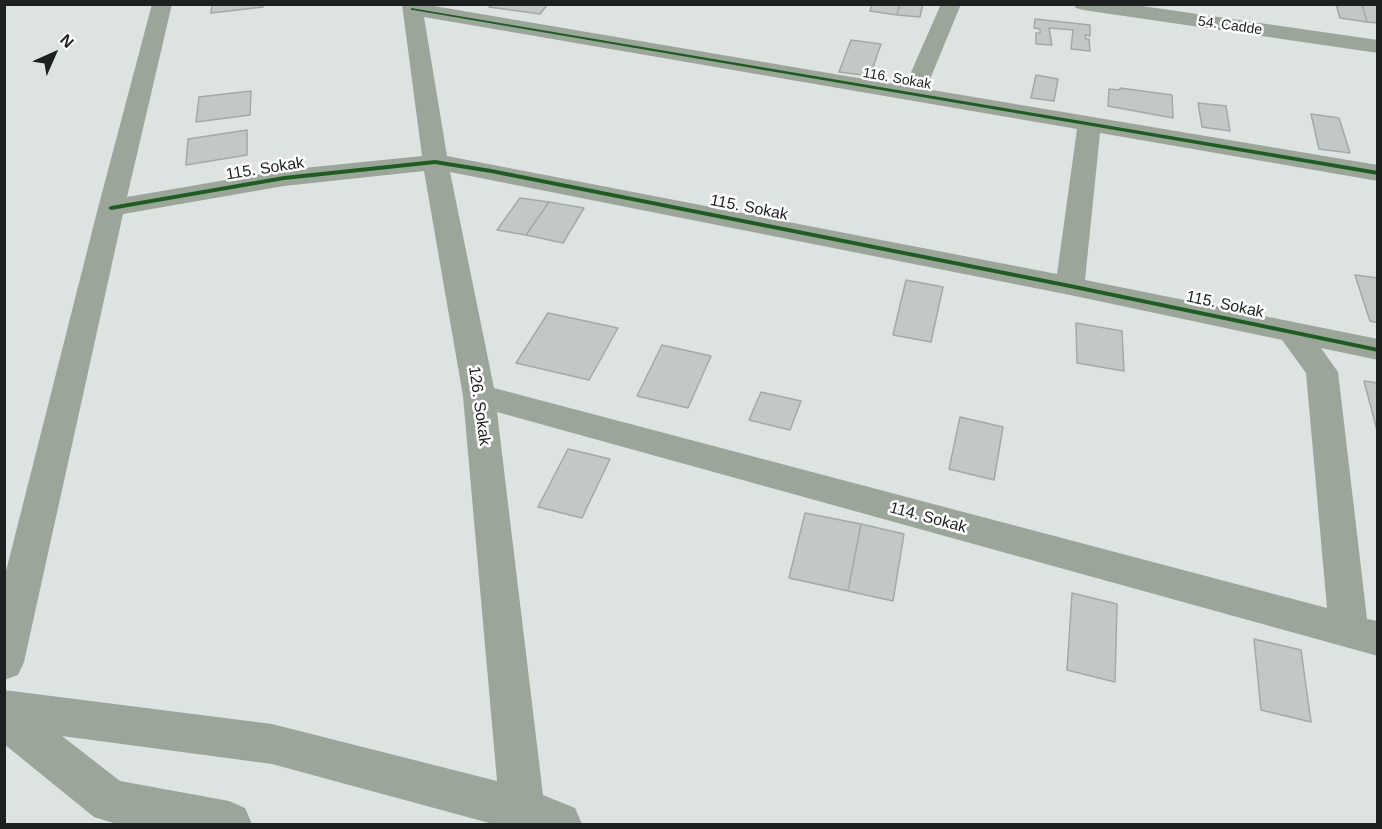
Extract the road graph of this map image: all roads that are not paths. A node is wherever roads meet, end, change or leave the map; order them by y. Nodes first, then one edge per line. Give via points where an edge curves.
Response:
1 (162, 4) edge
2 (951, 4) edge
3 (1083, 4) edge
4 (412, 7) edge
5 (1377, 47) edge
6 (912, 95) junction
7 (1089, 125) junction
8 (435, 162) junction
9 (1377, 172) edge
10 (111, 208) junction
11 (1070, 286) junction
12 (1293, 333) junction
13 (1363, 348) edge
14 (1322, 372) junction
15 (479, 396) junction
16 (1363, 636) edge
17 (4, 662) edge
18 (4, 709) edge
19 (4, 717) edge
20 (540, 817) edge
21 (229, 825) edge

1 - 10 street
2 - 6 street
3 - 5 street, 54. Cadde
4 - 6 street, 116. Sokak
4 - 8 street, 126. Sokak
6 - 7 street, 116. Sokak
7 - 9 street, 116. Sokak
7 - 11 street
8 - 10 street, 115. Sokak via 284,178
8 - 11 street, 115. Sokak
8 - 15 street, 126. Sokak
10 - 17 street
11 - 12 street, 115. Sokak
12 - 13 street, 115. Sokak
12 - 14 street
13 - 14 street
14 - 16 street
15 - 16 street, 114. Sokak
15 - 20 street, 126. Sokak
18 - 20 street via 272,744
19 - 21 street via 110,801

